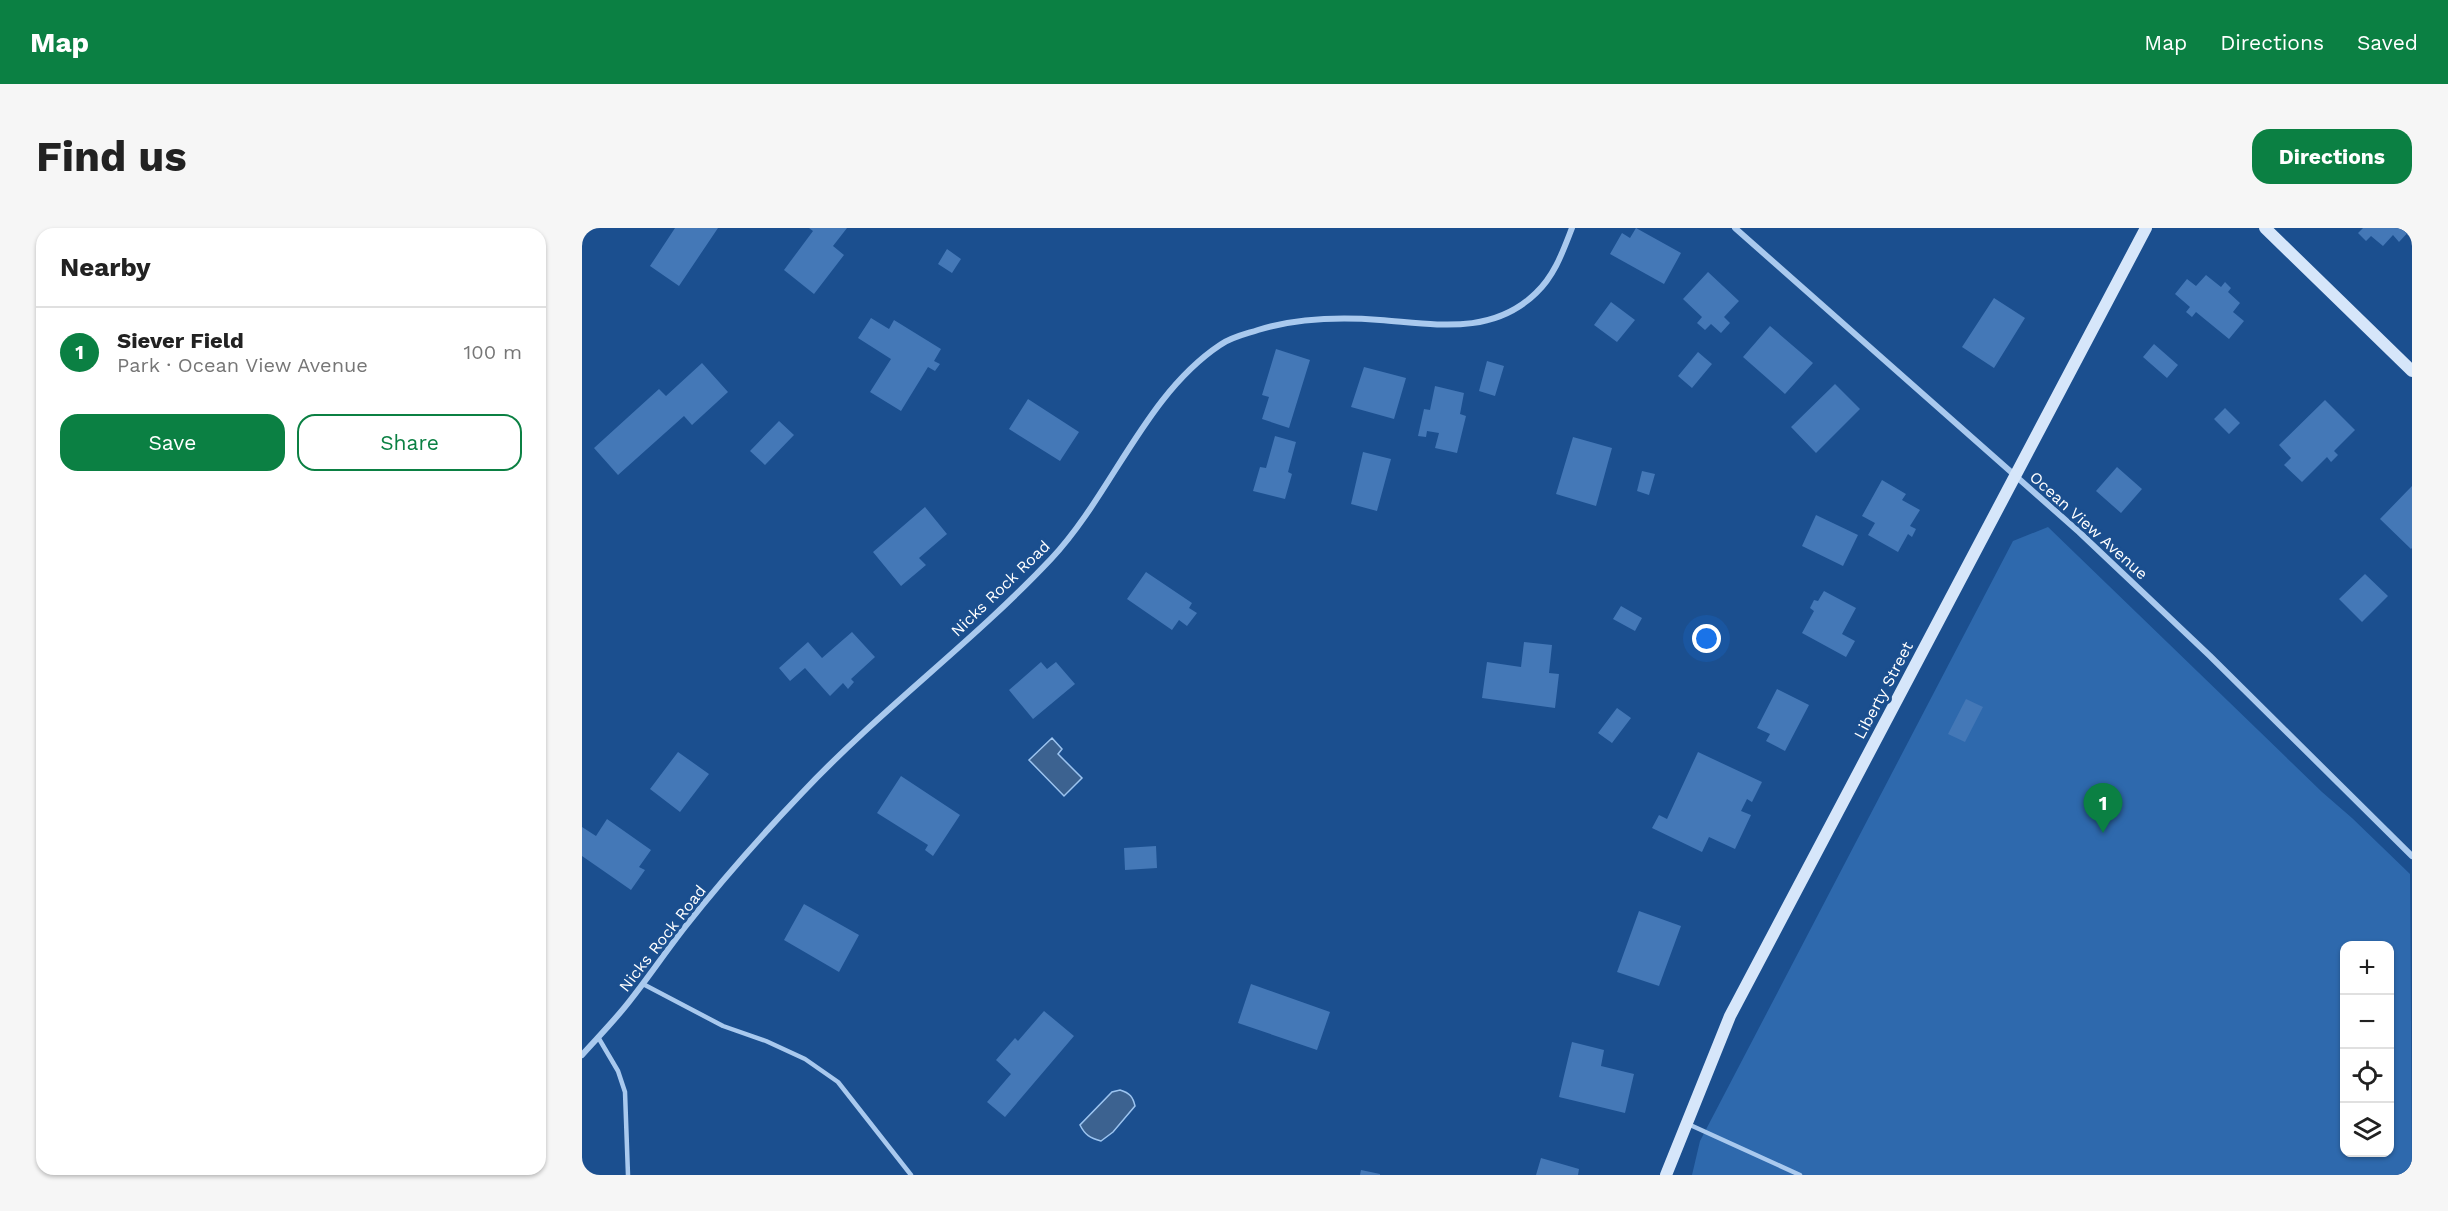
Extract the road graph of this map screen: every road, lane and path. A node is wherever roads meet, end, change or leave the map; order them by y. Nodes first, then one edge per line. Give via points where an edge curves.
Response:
1 (1572, 228) edge
2 (1735, 228) edge
3 (2146, 228) edge
4 (2265, 228) edge
5 (2412, 371) edge
6 (2013, 476) junction
7 (2412, 856) edge
8 (643, 984) junction
9 (598, 1037) junction
10 (582, 1055) edge
11 (1686, 1123) junction
12 (628, 1175) edge
13 (910, 1175) edge
14 (1666, 1175) edge
15 (1800, 1175) edge

1 - 8 street, Nicks Rock Road via 1555,270 1537,293 1516,310 1486,322 1431,326 1379,320 1304,320 1248,333 1224,342 1206,355 1143,428 1053,557 805,789 738,863
2 - 6 street, Ocean View Avenue
3 - 6 street, Liberty Street
4 - 5 street
6 - 7 street, Ocean View Avenue via 2079,532 2210,656
6 - 11 street, Liberty Street via 1730,1016
8 - 9 street, Nicks Rock Road
8 - 13 lane via 723,1026 805,1059 838,1082
9 - 10 street, Nicks Rock Road
9 - 12 lane via 625,1092
11 - 14 street, Liberty Street
11 - 15 lane

